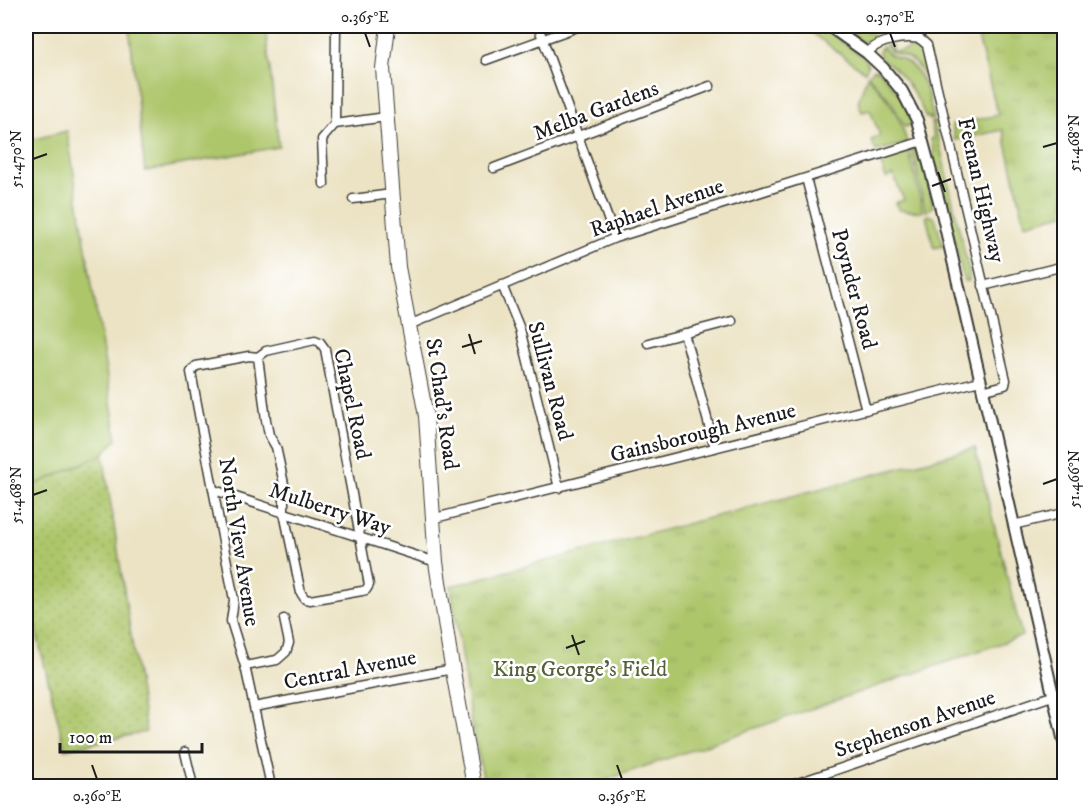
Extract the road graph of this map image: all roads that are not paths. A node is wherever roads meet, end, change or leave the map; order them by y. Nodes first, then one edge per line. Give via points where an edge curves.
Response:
1 (336, 26) edge
2 (388, 26) edge
3 (538, 26) edge
4 (580, 26) edge
5 (828, 26) edge
6 (543, 39) junction
7 (867, 53) junction
8 (486, 60) dead end
9 (710, 87) dead end
10 (386, 117) junction
11 (335, 124) junction
12 (579, 137) junction
13 (923, 141) junction
14 (494, 168) dead end
15 (806, 178) junction
16 (324, 184) dead end
17 (392, 194) junction
18 (353, 199) dead end
19 (615, 238) junction
20 (1065, 266) edge
21 (502, 285) junction
22 (983, 286) junction
23 (732, 321) dead end
24 (409, 325) junction
25 (684, 333) junction
26 (648, 343) dead end
27 (258, 357) junction
28 (981, 386) junction
29 (866, 410) junction
30 (715, 448) junction
31 (559, 488) junction
32 (214, 490) junction
33 (284, 513) junction
34 (1065, 513) edge
35 (435, 518) junction
36 (1013, 525) junction
37 (361, 539) junction
38 (436, 562) junction
39 (284, 619) dead end
40 (245, 666) junction
41 (453, 669) junction
42 (1065, 692) edge
43 (1053, 695) junction
44 (254, 707) junction
45 (1065, 742) edge
46 (185, 752) dead end
47 (193, 786) edge
48 (271, 786) edge
49 (474, 786) edge
50 (789, 786) edge

1 - 11 street
2 - 10 main road, St Chad's Road via 383,68
3 - 6 street
4 - 6 street
5 - 7 street, Feenan Highway
6 - 8 street
6 - 12 street
7 - 13 street, Feenan Highway via 905,96
7 - 22 street, Feenan Highway via 879,44 907,38 920,39 927,45
9 - 12 street, Melba Gardens
10 - 11 street
10 - 17 main road, St Chad's Road
11 - 16 street via 322,139
12 - 14 street, Melba Gardens
12 - 19 street
13 - 15 street, Raphael Avenue
13 - 28 street, Feenan Highway
15 - 19 street, Raphael Avenue
15 - 29 street, Poynder Road
17 - 18 street
17 - 24 main road, St Chad's Road via 398,267
19 - 21 street, Raphael Avenue
20 - 22 street
21 - 24 street, Raphael Avenue
21 - 31 street, Sullivan Road via 520,329
22 - 28 street, Feenan Highway via 1006,383
23 - 25 street
24 - 35 main road, St Chad's Road via 426,416
25 - 26 street
25 - 30 street
27 - 32 street, North View Avenue via 192,369
27 - 33 street via 268,431 276,447 284,484
27 - 37 street, Chapel Road via 266,351 315,340 323,345
28 - 29 street, Gainsborough Avenue
28 - 36 street, Feenan Highway
29 - 30 street, Gainsborough Avenue
30 - 31 street, Gainsborough Avenue
31 - 35 street, Gainsborough Avenue
32 - 33 street, Mulberry Way
32 - 40 street, North View Avenue via 234,600 231,621
33 - 37 street, Mulberry Way
33 - 37 street, Chapel Road via 305,599 368,588
34 - 36 street
35 - 38 main road, St Chad's Road
36 - 43 street, Feenan Highway
37 - 38 street, Mulberry Way
38 - 41 main road, St Chad's Road
39 - 40 street via 289,643 286,652 277,660
40 - 44 street, North View Avenue
41 - 44 street, Central Avenue
41 - 49 main road, St Chad's Road
42 - 43 street, Stephenson Avenue
43 - 45 street, Feenan Highway
43 - 50 street, Stephenson Avenue
44 - 48 street, North View Avenue
46 - 47 street

